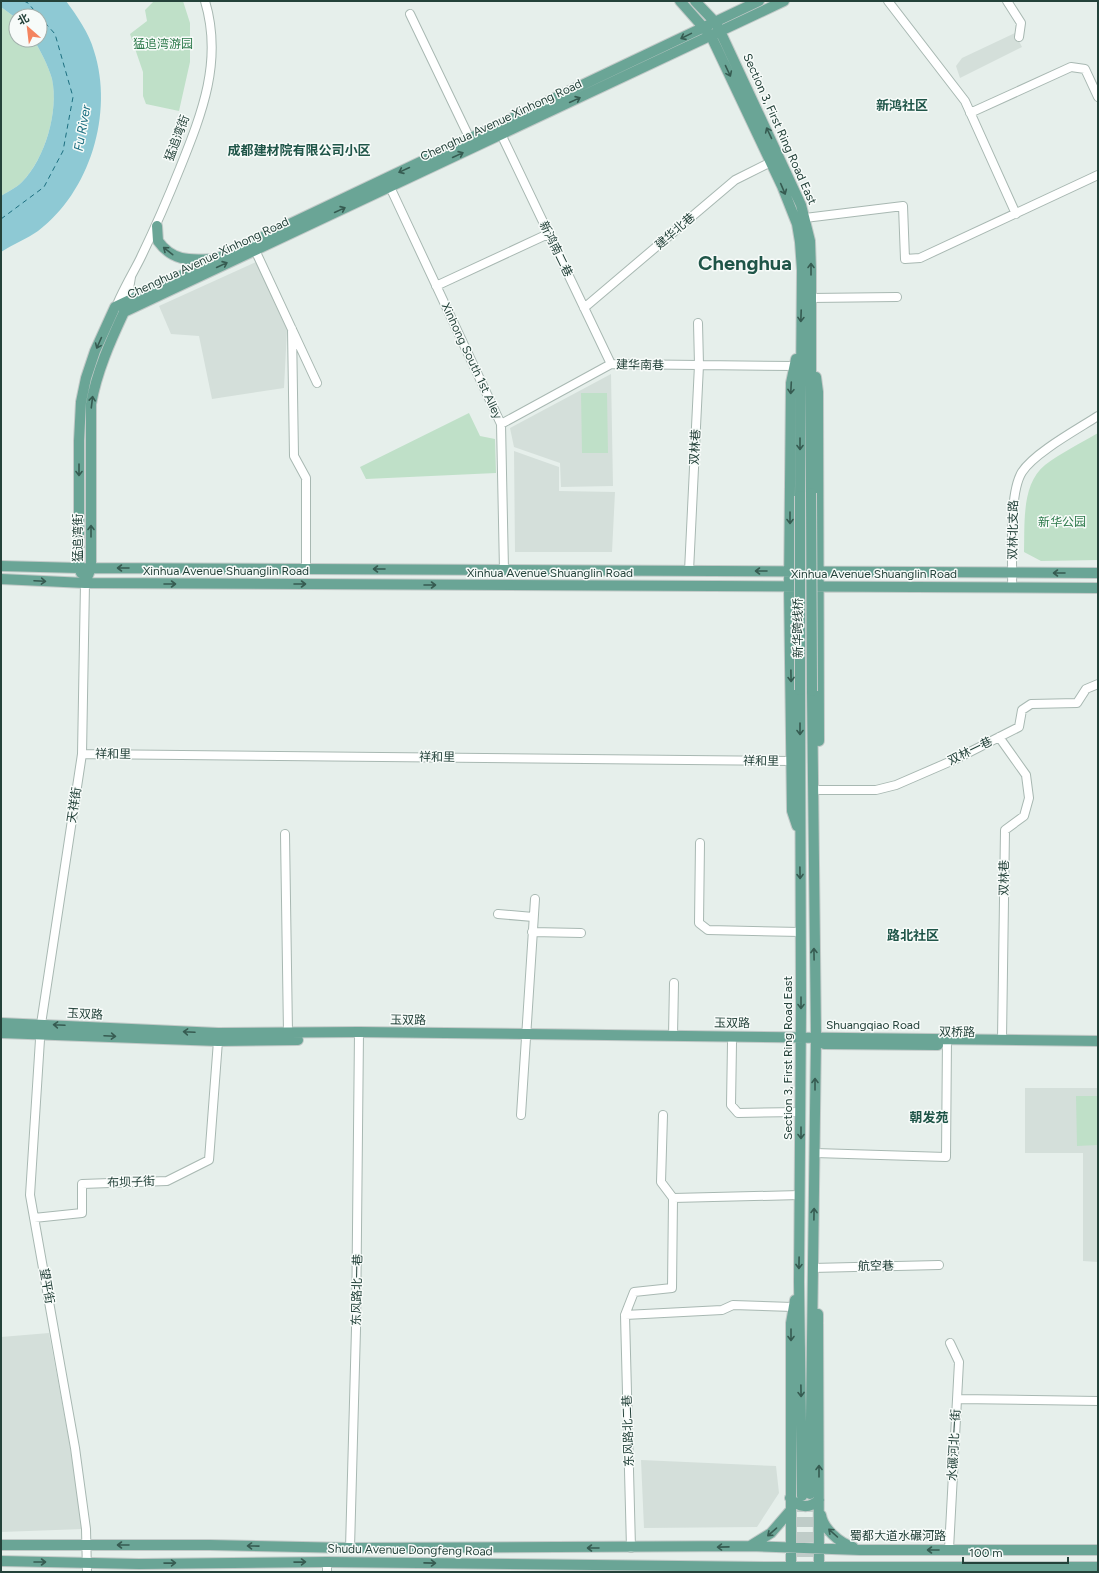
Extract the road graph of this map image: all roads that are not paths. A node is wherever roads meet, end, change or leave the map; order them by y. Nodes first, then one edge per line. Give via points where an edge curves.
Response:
1 (205, 1) edge
2 (680, 1) edge
3 (695, 1) edge
4 (759, 1) edge
5 (784, 1) edge
6 (888, 1) edge
7 (1007, 1) edge
8 (410, 14) dead end
9 (715, 22) junction
10 (704, 27) junction
11 (720, 31) junction
12 (711, 36) junction
13 (1020, 37) dead end
14 (1098, 97) edge
15 (970, 113) junction
16 (501, 134) junction
17 (470, 139) junction
18 (771, 162) junction
19 (1098, 175) edge
20 (390, 187) junction
21 (1016, 214) junction
22 (805, 218) junction
23 (156, 226) junction
24 (548, 234) junction
25 (255, 250) junction
26 (219, 258) junction
27 (131, 277) junction
28 (436, 286) junction
29 (897, 297) dead end
30 (810, 298) junction
31 (128, 302) junction
32 (584, 308) junction
33 (119, 309) junction
34 (698, 323) dead end
35 (292, 329) junction
36 (805, 336) junction
37 (611, 364) junction
38 (699, 365) junction
39 (794, 366) junction
40 (317, 383) dead end
41 (1098, 416) edge
42 (501, 424) junction
43 (1, 566) edge
44 (79, 568) junction
45 (91, 568) junction
46 (306, 569) junction
47 (504, 570) junction
48 (689, 571) junction
49 (790, 571) junction
50 (819, 572) junction
51 (1012, 572) junction
52 (1098, 573) edge
53 (1, 579) edge
54 (85, 584) junction
55 (790, 587) junction
56 (819, 587) junction
57 (1012, 588) junction
58 (1098, 588) edge
59 (1098, 684) edge
60 (999, 737) junction
61 (82, 754) junction
62 (792, 761) junction
63 (819, 790) junction
64 (285, 834) dead end
65 (800, 834) junction
66 (812, 834) junction
67 (700, 843) dead end
68 (534, 899) dead end
69 (498, 914) dead end
70 (533, 917) junction
71 (532, 932) junction
72 (801, 932) junction
73 (582, 933) dead end
74 (674, 983) dead end
75 (1, 1023) edge
76 (41, 1029) junction
77 (1, 1033) edge
78 (288, 1033) junction
79 (359, 1036) junction
80 (673, 1036) junction
81 (525, 1038) junction
82 (1002, 1039) junction
83 (801, 1040) junction
84 (816, 1040) junction
85 (218, 1041) junction
86 (1098, 1041) edge
87 (947, 1042) junction
88 (732, 1043) junction
89 (1098, 1048) edge
90 (801, 1112) junction
91 (522, 1115) dead end
92 (663, 1115) dead end
93 (815, 1153) junction
94 (800, 1195) junction
95 (673, 1198) junction
96 (34, 1218) junction
97 (939, 1265) dead end
98 (812, 1268) junction
99 (799, 1282) junction
100 (794, 1307) junction
101 (625, 1315) junction
102 (950, 1343) dead end
103 (957, 1399) junction
104 (1098, 1401) edge
105 (790, 1498) junction
106 (812, 1499) junction
107 (790, 1511) junction
108 (87, 1545) junction
109 (1, 1546) edge
110 (750, 1546) junction
111 (350, 1548) junction
112 (631, 1548) junction
113 (790, 1548) junction
114 (818, 1548) junction
115 (860, 1550) junction
116 (948, 1550) junction
117 (1098, 1550) edge
118 (1, 1561) edge
119 (732, 1566) junction
120 (87, 1567) edge
121 (327, 1567) edge
122 (1098, 1567) edge
123 (596, 1569) edge
124 (791, 1569) edge
125 (819, 1569) edge
126 (856, 1569) edge
127 (752, 1572) edge

1 - 23 street, 猛追湾街 via 212,40 207,93 198,125
2 - 10 main road, Section 3, First Ring Road East
3 - 9 main road, Section 3, First Ring Road East
4 - 9 main road, Chenghua Avenue Xinhong Road
5 - 11 main road, Chenghua Avenue Xinhong Road
6 - 15 street via 965,101
7 - 13 street via 1021,23
8 - 17 street
9 - 10 main road, Chenghua Avenue Xinhong Road
9 - 11 main road, Section 3, First Ring Road East
10 - 12 main road, Section 3, First Ring Road East
10 -> 17 main road, Chenghua Avenue Xinhong Road
11 - 12 main road, Chenghua Avenue Xinhong Road
22 -> 11 main road, Section 3, First Ring Road East via 792,182
16 -> 12 main road, Chenghua Avenue Xinhong Road
12 -> 18 main road, Section 3, First Ring Road East
14 - 15 street via 1085,69 1071,66
15 - 21 street
20 -> 16 main road, Chenghua Avenue Xinhong Road
16 - 24 street, 新鸿南二巷
17 -> 26 main road, Chenghua Avenue Xinhong Road
18 - 32 street, 建华北巷 via 735,180
18 -> 36 main road, Section 3, First Ring Road East via 791,208 800,242
19 - 21 street
25 -> 20 main road, Chenghua Avenue Xinhong Road
20 - 28 street, Xinhong South 1st Alley
21 - 22 street via 920,258 905,259 903,206
30 -> 22 main road, Section 3, First Ring Road East via 811,254
26 -> 23 main road via 186,260 176,257 158,241
23 - 27 street, 猛追湾街
24 - 28 street
24 - 32 street, 新鸿南二巷
33 -> 25 main road, Chenghua Avenue Xinhong Road
25 - 35 street
26 - 31 main road, Chenghua Avenue Xinhong Road
27 - 31 street, 猛追湾街
27 - 33 street, 猛追湾街
28 - 42 street, Xinhong South 1st Alley
29 - 30 street
30 - 36 main road, Section 3, First Ring Road East
31 - 33 main road, Chenghua Avenue Xinhong Road
32 - 37 street, 新鸿南二巷
33 -> 44 main road, 猛追湾街 via 95,351 81,402
45 -> 33 main road, 猛追湾街 via 91,404 96,379
34 - 38 street, 双林巷
35 - 40 street
35 - 46 street via 294,456 306,478
36 - 39 main road
36 - 50 main road via 818,392
36 -> 65 main road, 新华跨线桥, bridge via 800,496
36 - 66 main road, 新华跨线桥, bridge via 811,493
37 - 38 street, 建华南巷
37 - 42 street, 建华南巷
38 - 39 street, 建华南巷
38 - 48 street, 双林巷
39 -> 49 main road via 791,383
41 - 51 street, 双林北支路 via 1043,452 1022,472 1014,492
42 - 47 street, Xinhong South 1st Alley
43 - 44 main road, Xinhua Avenue Shuanglin Road
44 - 45 main road, Xinhua Avenue Shuanglin Road
44 - 54 main road, 猛追湾街
46 -> 45 main road, Xinhua Avenue Shuanglin Road
45 - 54 main road, 猛追湾街
47 -> 46 main road, Xinhua Avenue Shuanglin Road
47 - 48 main road, Xinhua Avenue Shuanglin Road
49 -> 48 main road, Xinhua Avenue Shuanglin Road
49 - 50 main road, Xinhua Avenue Shuanglin Road
49 - 55 main road
50 - 51 main road, Xinhua Avenue Shuanglin Road
50 - 56 main road
52 -> 51 main road, Xinhua Avenue Shuanglin Road
51 - 57 street, 双林北支路
53 -> 54 main road, Xinhua Avenue Shuanglin Road
54 -> 55 main road, Xinhua Avenue Shuanglin Road
54 - 61 street, 天祥街
55 - 56 main road, Xinhua Avenue Shuanglin Road
55 -> 62 main road
56 - 57 main road, Xinhua Avenue Shuanglin Road
56 - 63 main road
57 - 58 main road, Xinhua Avenue Shuanglin Road
59 - 60 street, 双林一巷 via 1086,689 1077,703 1031,704 1022,710 1019,727
60 - 63 street, 双林一巷 via 896,785 876,790
60 - 82 street, 双林巷 via 1026,775 1029,798 1024,816 1005,830
61 - 62 street, 祥和里
61 - 76 street, 天祥街
62 - 65 main road via 792,811
63 - 66 main road via 818,811
64 - 78 street
65 -> 72 main road, Section 3, First Ring Road East
84 -> 66 main road
67 - 72 street via 699,923 708,930
68 - 70 street
69 - 70 street
70 - 71 street
71 - 73 street
71 - 81 street
72 -> 83 main road, Section 3, First Ring Road East
74 - 80 street
75 - 76 main road, 玉双路
76 - 77 main road, 玉双路
78 -> 76 main road, 玉双路
76 -> 85 main road, 玉双路
76 - 96 street, 望平街 via 30,1195
78 - 79 main road, 玉双路
79 - 81 main road, 玉双路
79 - 85 main road, 玉双路
79 - 111 street, 东风路北一巷 via 356,1330
80 - 81 main road, 玉双路
80 - 83 main road, 玉双路
81 - 88 main road, 玉双路
81 - 91 street
82 - 86 main road, Shuangqiao Road
82 - 87 main road, Shuangqiao Road
83 - 84 main road, 玉双路
83 - 88 main road, 玉双路
83 - 90 main road, Section 3, First Ring Road East
84 - 87 main road, Shuangqiao Road
93 -> 84 main road
85 - 96 street, 布坝子街 via 209,1160 167,1181 82,1184 82,1213
87 - 89 main road, 双桥路
87 - 93 street via 946,1157
88 - 90 street via 731,1105 738,1112
90 -> 94 main road, Section 3, First Ring Road East
92 - 95 street via 661,1182
98 -> 93 main road
94 - 95 street
94 -> 99 main road, Section 3, First Ring Road East
95 - 101 street, 东风路北二巷 via 672,1288 634,1292
96 - 108 street, 望平街 via 75,1448
97 - 98 street, 航空巷
106 -> 98 main road
99 - 100 main road
99 -> 106 main road
100 - 101 street via 733,1305 722,1310
100 -> 105 main road via 791,1323
101 - 112 street, 东风路北二巷
102 - 103 street, 水碾河北一街 via 958,1362
103 - 104 street
103 - 116 street, 水碾河北一街
105 - 106 main road via 799,1506 814,1504
105 - 107 main road
106 - 114 main road
115 -> 106 main road via 847,1545 830,1532 822,1522
107 -> 110 main road via 771,1533
107 - 113 main road
108 - 109 main road, Shudu Avenue Dongfeng Road
111 -> 108 main road, Shudu Avenue Dongfeng Road
108 - 120 street, 望平街
110 -> 112 main road, Shudu Avenue Dongfeng Road
110 - 113 main road, Shudu Avenue Dongfeng Road
112 -> 111 main road, Shudu Avenue Dongfeng Road
113 - 114 main road, Shudu Avenue Dongfeng Road
113 - 124 main road
114 - 115 main road, 蜀都大道水碾河路
114 - 125 main road
116 -> 115 main road, 蜀都大道水碾河路
116 - 117 main road, 蜀都大道水碾河路
118 -> 120 main road, Shudu Avenue Dongfeng Road
119 - 123 main road, Shudu Avenue Dongfeng Road
119 - 124 main road, Shudu Avenue Dongfeng Road
119 - 127 main road
120 -> 121 main road, Shudu Avenue Dongfeng Road via 139,1564
121 -> 123 main road, Shudu Avenue Dongfeng Road
122 - 126 main road
124 - 125 main road, Shudu Avenue Dongfeng Road
125 - 126 main road

